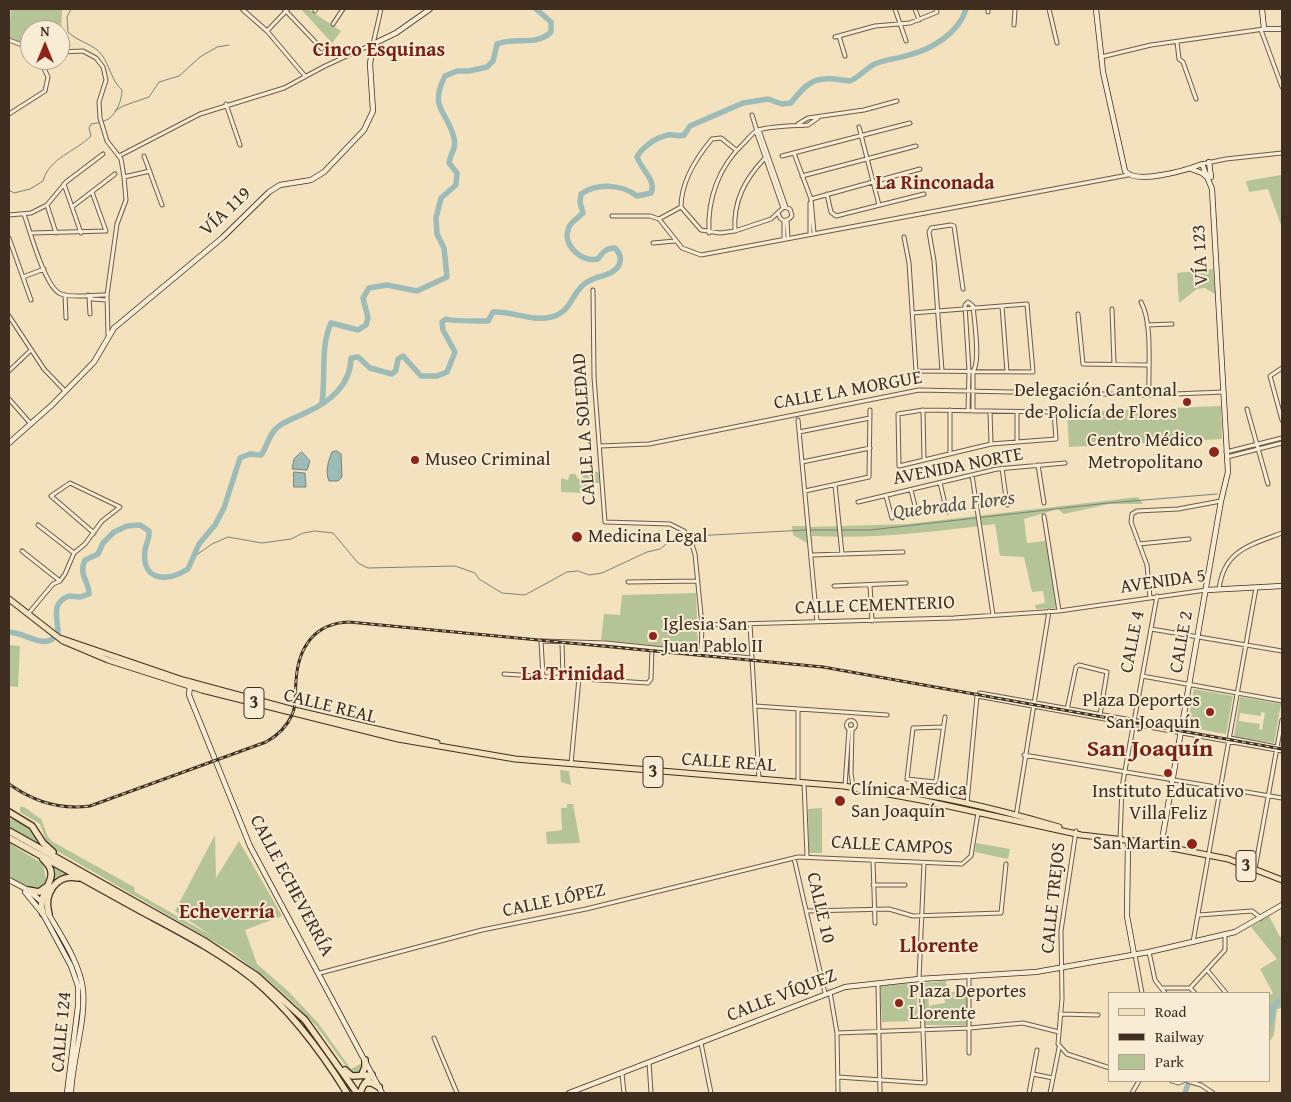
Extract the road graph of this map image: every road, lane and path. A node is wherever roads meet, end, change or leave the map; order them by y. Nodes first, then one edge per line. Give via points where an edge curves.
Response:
1 (242, 9) edge
2 (343, 9) edge
3 (379, 9) edge
4 (430, 9) edge
5 (895, 9) edge
6 (915, 9) edge
7 (1015, 9) edge
8 (1049, 9) edge
9 (1096, 9) edge
10 (1262, 9) edge
11 (287, 10) edge
12 (937, 10) edge
13 (919, 20) junction
14 (333, 24) dead end
15 (901, 24) junction
16 (1014, 25) dead end
17 (1282, 29) edge
18 (1263, 30) junction
19 (267, 31) junction
20 (906, 40) dead end
21 (1177, 42) junction
22 (1056, 43) dead end
23 (373, 44) junction
24 (322, 48) dead end
25 (70, 52) edge
26 (845, 56) dead end
27 (1101, 57) junction
28 (45, 70) edge
29 (305, 76) junction
30 (1282, 87) edge
31 (1196, 99) dead end
32 (897, 101) dead end
33 (226, 104) junction
34 (9, 114) edge
35 (752, 115) dead end
36 (818, 118) junction
37 (910, 123) dead end
38 (798, 124) junction
39 (859, 128) dead end
40 (770, 129) junction
41 (757, 131) junction
42 (861, 136) junction
43 (760, 137) junction
44 (750, 138) junction
45 (240, 145) dead end
46 (916, 146) dead end
47 (736, 150) junction
48 (794, 153) junction
49 (1282, 153) edge
50 (103, 154) dead end
51 (119, 156) junction
52 (144, 156) dead end
53 (782, 156) dead end
54 (765, 158) junction
55 (867, 159) junction
56 (1209, 162) junction
57 (1202, 164) junction
58 (758, 166) junction
59 (768, 168) junction
60 (1190, 168) junction
61 (920, 169) dead end
62 (150, 171) junction
63 (115, 174) dead end
64 (1128, 175) junction
65 (802, 176) junction
66 (124, 177) junction
67 (873, 182) junction
68 (1212, 183) junction
69 (64, 184) junction
70 (92, 192) junction
71 (827, 194) junction
72 (924, 194) dead end
73 (811, 200) junction
74 (47, 205) junction
75 (162, 205) dead end
76 (878, 205) junction
77 (72, 207) junction
78 (681, 207) junction
79 (784, 207) junction
80 (778, 213) junction
81 (24, 214) junction
82 (9, 215) edge
83 (612, 216) dead end
84 (659, 219) junction
85 (771, 219) junction
86 (784, 220) junction
87 (735, 231) junction
88 (31, 233) junction
89 (56, 233) junction
90 (81, 233) junction
91 (709, 233) junction
92 (812, 233) junction
93 (904, 237) dead end
94 (9, 238) edge
95 (786, 238) junction
96 (676, 241) junction
97 (653, 244) dead end
98 (44, 269) junction
99 (23, 277) junction
100 (963, 289) dead end
101 (593, 290) dead end
102 (65, 295) junction
103 (89, 296) junction
104 (107, 297) junction
105 (31, 300) dead end
106 (1141, 302) dead end
107 (1002, 306) junction
108 (965, 309) junction
109 (973, 309) junction
110 (1112, 309) dead end
111 (937, 311) junction
112 (912, 313) junction
113 (90, 314) dead end
114 (1078, 314) dead end
115 (9, 316) edge
116 (66, 318) dead end
117 (1172, 324) dead end
118 (1147, 325) junction
119 (108, 336) junction
120 (31, 350) junction
121 (1114, 364) junction
122 (1148, 365) junction
123 (1282, 368) edge
124 (969, 370) junction
125 (9, 371) edge
126 (942, 371) junction
127 (973, 371) junction
128 (1006, 372) junction
129 (64, 391) junction
130 (968, 391) junction
131 (973, 391) junction
132 (1224, 392) junction
133 (1149, 394) junction
134 (9, 399) edge
135 (1282, 403) edge
136 (1278, 406) junction
137 (1247, 409) dead end
138 (870, 410) dead end
139 (923, 410) junction
140 (950, 410) junction
141 (968, 411) junction
142 (973, 411) junction
143 (990, 411) junction
144 (1017, 412) junction
145 (870, 418) junction
146 (798, 420) dead end
147 (1282, 420) edge
148 (31, 424) junction
149 (799, 432) junction
150 (1282, 438) edge
151 (1017, 442) junction
152 (9, 443) edge
153 (1282, 443) edge
154 (991, 444) junction
155 (1257, 445) junction
156 (600, 446) junction
157 (870, 448) junction
158 (1258, 449) junction
159 (950, 454) junction
160 (1226, 455) junction
161 (924, 460) junction
162 (802, 462) junction
163 (1064, 463) dead end
164 (1038, 466) junction
165 (1002, 468) junction
166 (972, 475) junction
167 (940, 483) junction
168 (1268, 484) dead end
169 (835, 485) junction
170 (911, 490) junction
171 (805, 491) junction
172 (886, 496) junction
173 (858, 502) dead end
174 (1221, 502) junction
175 (1044, 503) dead end
176 (1008, 505) dead end
177 (947, 512) dead end
178 (917, 514) dead end
179 (1044, 516) dead end
180 (892, 518) dead end
181 (38, 526) dead end
182 (94, 533) junction
183 (1282, 533) edge
184 (1188, 539) dead end
185 (1139, 544) junction
186 (22, 551) dead end
187 (903, 552) dead end
188 (74, 553) junction
189 (842, 554) junction
190 (812, 555) junction
191 (60, 581) junction
192 (698, 581) junction
193 (628, 582) dead end
194 (906, 583) dead end
195 (870, 585) junction
196 (834, 586) dead end
197 (1282, 586) edge
198 (1256, 587) junction
199 (1219, 589) junction
200 (1207, 590) junction
201 (1157, 596) junction
202 (1150, 598) junction
203 (9, 599) edge
204 (1059, 611) junction
205 (1049, 612) junction
206 (28, 614) junction
207 (993, 615) junction
208 (872, 621) junction
209 (817, 622) junction
210 (750, 624) junction
211 (702, 625) junction
212 (1151, 629) junction
213 (1198, 636) junction
214 (60, 638) junction
215 (562, 643) junction
216 (1246, 645) junction
217 (652, 648) junction
218 (101, 651) junction
219 (1282, 651) edge
220 (701, 653) junction
221 (751, 658) junction
222 (108, 660) junction
223 (126, 661) junction
224 (504, 674) dead end
225 (543, 676) junction
226 (1142, 676) junction
227 (563, 677) junction
228 (579, 678) junction
229 (183, 680) junction
230 (1190, 685) junction
231 (190, 686) junction
232 (1238, 693) junction
233 (977, 696) junction
234 (256, 699) junction
235 (1282, 701) edge
236 (1033, 704) junction
237 (754, 706) junction
238 (798, 709) junction
239 (1067, 710) junction
240 (887, 715) dead end
241 (1099, 716) junction
242 (945, 717) dead end
243 (1282, 720) edge
244 (1133, 723) junction
245 (943, 728) junction
246 (851, 729) dead end
247 (387, 731) junction
248 (1182, 731) junction
249 (413, 737) junction
250 (398, 739) junction
251 (1230, 740) junction
252 (1277, 748) junction
253 (454, 749) junction
254 (1282, 749) edge
255 (1024, 754) junction
256 (572, 765) junction
257 (1125, 771) junction
258 (849, 772) junction
259 (1173, 779) junction
260 (759, 780) junction
261 (921, 781) junction
262 (801, 783) junction
263 (845, 786) junction
264 (854, 787) junction
265 (1221, 787) junction
266 (918, 794) junction
267 (1269, 795) junction
268 (1282, 798) edge
269 (967, 804) junction
270 (947, 806) junction
271 (9, 812) edge
272 (978, 812) junction
273 (997, 812) junction
274 (1016, 816) junction
275 (1003, 818) junction
276 (1035, 825) junction
277 (9, 831) edge
278 (1075, 832) junction
279 (9, 838) edge
280 (1120, 839) junction
281 (1128, 840) junction
282 (1161, 846) junction
283 (1209, 855) junction
284 (807, 856) junction
285 (794, 858) junction
286 (873, 860) junction
287 (924, 863) junction
288 (1006, 864) dead end
289 (1256, 870) junction
290 (1282, 880) edge
291 (9, 882) edge
292 (905, 884) dead end
293 (874, 885) junction
294 (50, 887) junction
295 (108, 890) junction
296 (26, 891) junction
297 (41, 899) junction
298 (1282, 905) edge
299 (874, 909) junction
300 (807, 911) junction
301 (46, 914) junction
302 (922, 915) junction
303 (1199, 915) junction
304 (1261, 918) junction
305 (875, 923) dead end
306 (1225, 936) junction
307 (1193, 942) junction
308 (1149, 952) junction
309 (1134, 954) junction
310 (1061, 968) junction
311 (1208, 971) junction
312 (320, 973) junction
313 (969, 976) junction
314 (920, 979) junction
315 (878, 983) junction
316 (1163, 988) junction
317 (1190, 988) junction
318 (828, 992) junction
319 (1142, 992) edge
320 (1165, 992) edge
321 (1194, 992) edge
322 (1225, 992) edge
323 (1060, 1014) junction
324 (1098, 1015) dead end
325 (970, 1028) junction
326 (922, 1030) junction
327 (879, 1032) junction
328 (1059, 1032) junction
329 (837, 1033) junction
330 (434, 1038) dead end
331 (700, 1042) junction
332 (323, 1043) junction
333 (1059, 1048) junction
334 (1037, 1050) dead end
335 (969, 1054) dead end
336 (365, 1060) junction
337 (649, 1062) junction
338 (1108, 1067) edge
339 (362, 1074) junction
340 (622, 1074) junction
341 (1033, 1074) junction
342 (372, 1075) junction
343 (838, 1077) junction
344 (1053, 1078) junction
345 (882, 1079) junction
346 (1138, 1082) edge
347 (1191, 1082) edge
348 (366, 1083) junction
349 (379, 1086) junction
350 (69, 1093) edge
351 (347, 1093) edge
352 (358, 1093) edge
353 (382, 1093) edge
354 (457, 1093) edge
355 (569, 1093) edge
356 (624, 1093) edge
357 (651, 1093) edge
358 (711, 1093) edge
359 (838, 1093) edge
360 (880, 1093) edge
361 (1029, 1093) edge
362 (1050, 1093) edge
363 (1132, 1093) edge
364 (1213, 1093) edge

1 - 19 street
2 - 14 street
3 - 23 street
4 - 23 main road via 396,33
5 - 15 street
6 - 13 street
7 - 16 street
8 - 22 street
9 - 27 main road
10 - 18 main road
11 - 19 street
11 - 24 street
12 - 13 street
13 - 15 street
15 - 20 street
15 - 26 street via 875,26 837,36
17 - 18 main road
18 - 21 street
18 - 30 street
19 - 29 street
21 - 27 street
21 - 31 street via 1179,59 1183,62
23 - 29 street
23 - 119 main road, VÍA 119 via 370,64 373,111 364,130 324,172 311,180 280,185 269,192 222,238 154,293
25 - 51 street via 83,52 101,64 106,78 99,102 100,118 109,144
27 - 64 main road
28 - 34 street via 48,77 45,91
29 - 33 street via 274,91
32 - 36 street
33 - 45 street
33 - 51 street
35 - 41 street
36 - 38 street via 808,118
36 - 38 street via 811,125
37 - 42 street
38 - 40 street
39 - 42 street
40 - 41 street
40 - 43 street
41 - 43 street
41 - 44 street
42 - 48 street
42 - 55 street
43 - 44 street
43 - 54 street
43 - 79 street
44 - 47 street
46 - 55 street
47 - 78 street via 721,138 712,139 690,171 683,188
47 - 91 street via 715,186 709,212
48 - 53 street
48 - 65 street
49 - 56 street
50 - 69 street
51 - 66 street
52 - 62 street
54 - 58 street
54 - 59 street
55 - 65 street
55 - 67 street
56 - 57 street
56 - 68 main road
57 - 60 main road
57 - 68 main road, VÍA 123
58 - 59 street
58 - 87 street via 737,202
59 - 79 street
60 - 64 main road via 1148,177
60 - 68 main road via 1202,172
61 - 67 street
62 - 66 street
62 - 75 street
63 - 70 street
64 - 92 street
65 - 73 street
66 - 104 street via 126,200 116,231
67 - 71 street
67 - 76 street
68 - 132 main road, VÍA 123
69 - 74 street
69 - 77 street
70 - 77 street
70 - 90 street via 106,231
71 - 73 street
71 - 76 street via 834,216
72 - 76 street
73 - 92 street
74 - 81 street
74 - 89 street
77 - 90 street
78 - 84 street
78 - 91 street via 695,225
79 - 80 street
79 - 86 street via 792,213
80 - 85 street
80 - 86 street
81 - 82 street
81 - 88 street
83 - 84 street
84 - 96 street
85 - 86 street
85 - 87 street
86 - 95 street
87 - 91 street
88 - 89 street
88 - 98 street
89 - 90 street
92 - 95 street
93 - 112 street
94 - 99 street
95 - 96 street via 700,255 682,248
96 - 97 street
98 - 99 street
98 - 102 street via 52,287
99 - 105 street
100 - 111 street via 954,226 933,228 929,231
101 - 156 street, CALLE LA SOLEDAD
102 - 103 street
102 - 116 street
103 - 104 street
103 - 113 street
104 - 119 street
106 - 118 street
107 - 109 street
107 - 128 street
107 - 128 street via 1027,304 1033,372
108 - 109 street
108 - 109 street via 968,302 972,303
108 - 111 street
108 - 124 street
109 - 127 street via 976,368
110 - 121 street
111 - 112 street
111 - 126 street
112 - 126 street via 916,371
114 - 121 street via 1083,364
115 - 120 street
117 - 118 street
118 - 122 street
119 - 129 main road, VÍA 119 via 98,356
120 - 125 street
120 - 129 street
121 - 122 street
122 - 133 street
123 - 136 street via 1270,376
124 - 126 street
124 - 127 street
124 - 130 street
127 - 128 street
127 - 131 street
129 - 148 main road, VÍA 119
130 - 131 street, CALLE LA MORGUE
130 - 141 street
130 - 156 street, CALLE LA MORGUE via 906,392 649,444
131 - 133 street, CALLE LA MORGUE
131 - 142 street
132 - 133 street, CALLE LA MORGUE
132 - 160 main road, VÍA 123
134 - 148 street
135 - 136 street
136 - 147 street
137 - 155 street
138 - 145 street
139 - 140 street
139 - 161 street
139 - 161 street via 898,413 899,466
140 - 141 street
140 - 159 street
141 - 142 street
142 - 143 street
143 - 144 street
143 - 154 street
144 - 151 street
144 - 151 street via 1055,413 1056,439
145 - 149 street
145 - 157 street
146 - 149 street
148 - 152 main road, VÍA 119
149 - 162 street
150 - 155 street
151 - 154 street
153 - 158 street
154 - 159 street
155 - 158 street
155 - 160 street
156 - 192 street, CALLE LA SOLEDAD via 605,522 670,524 684,531 693,543
157 - 162 street
157 - 169 street via 870,477
158 - 160 street
158 - 168 street
159 - 161 street
160 - 174 main road, VÍA 123 via 1228,474
162 - 171 street
163 - 164 street, AVENIDA NORTE
164 - 165 street, AVENIDA NORTE
164 - 175 street
165 - 166 street, AVENIDA NORTE
165 - 176 street
166 - 167 street, AVENIDA NORTE
166 - 207 street
167 - 170 street, AVENIDA NORTE
167 - 177 street
169 - 171 street
169 - 189 street
170 - 172 street, AVENIDA NORTE
170 - 178 street
171 - 190 street
172 - 173 street, AVENIDA NORTE
172 - 180 street
174 - 185 street via 1134,512 1131,519
174 - 200 main road, VÍA 123
179 - 204 street
181 - 188 street
182 - 182 street via 102,521 120,507 70,483 51,496
182 - 188 street
183 - 199 street via 1236,552 1223,572
184 - 185 street
185 - 202 street via 1147,565
186 - 191 street
187 - 189 street
188 - 191 street
189 - 190 street
190 - 209 street
191 - 206 street via 53,584
192 - 193 street
192 - 211 street, CALLE LA SOLEDAD
194 - 195 street
195 - 196 street
195 - 208 street
197 - 198 main road, AVENIDA 5
198 - 199 main road, AVENIDA 5
198 - 216 street
199 - 200 main road, AVENIDA 5
200 - 201 street, AVENIDA 5
200 - 213 main road, CALLE 2
201 - 202 street, AVENIDA 5
201 - 212 street, CALLE 4
202 - 204 street, AVENIDA 5
203 - 206 main road, CALLE REAL / 3
204 - 205 street, AVENIDA 5
205 - 207 street, CALLE CEMENTERIO
205 - 236 street
206 - 214 main road, CALLE REAL / 3
207 - 208 street, CALLE CEMENTERIO
208 - 209 street, CALLE CEMENTERIO
209 - 210 street, CALLE CEMENTERIO
210 - 211 street, CALLE CEMENTERIO
210 - 221 street
211 - 220 street, CALLE LA SOLEDAD
212 - 213 street
212 - 226 street, CALLE 4
213 - 216 street
213 - 230 main road, CALLE 2
214 - 218 main road, CALLE REAL / 3
214 - 222 main road, CALLE REAL / 3 via 69,645
215 - 217 street
215 - 225 street via 541,641
215 - 227 street
216 - 219 street
216 - 232 street
217 - 220 street
217 - 228 street via 651,679 648,683
218 - 222 main road
218 - 223 main road, CALLE REAL / 3
220 - 221 street
221 - 237 street
222 - 223 main road
222 - 231 main road, CALLE REAL / 3
223 - 229 main road, CALLE REAL / 3
224 - 225 street
225 - 227 street
226 - 230 street
226 - 244 street, CALLE 4
227 - 228 street
228 - 256 street
229 - 231 main road
229 - 234 main road, CALLE REAL / 3
230 - 232 street
230 - 248 main road, CALLE 2
231 - 234 main road
231 - 250 main road, CALLE REAL / 3
231 - 312 main road, CALLE ECHEVERRÍA via 189,695 250,846
232 - 235 street
232 - 251 street
233 - 236 street
233 - 236 street via 980,693
233 - 269 street
234 - 247 main road, CALLE REAL / 3
236 - 239 street
236 - 255 street
237 - 238 street
237 - 260 street
238 - 240 street
238 - 262 street
239 - 241 street
239 - 241 street via 1079,665 1106,672
241 - 244 street
242 - 245 street
243 - 252 street
244 - 248 street
244 - 257 street, CALLE 4
245 - 261 street via 936,780 933,783
245 - 261 street via 913,728 906,776 908,780
246 - 258 street
247 - 249 main road, CALLE REAL / 3
247 - 250 main road
248 - 251 street
248 - 259 main road, CALLE 2
249 - 250 main road
249 - 253 main road, CALLE REAL / 3
250 - 253 main road, CALLE REAL / 3
251 - 252 street
251 - 265 street
252 - 254 street
252 - 267 street
253 - 256 main road, CALLE REAL / 3
255 - 257 street
255 - 274 street
256 - 260 main road, CALLE REAL / 3
257 - 259 street
257 - 280 street, CALLE 4
258 - 263 street
258 - 264 street
259 - 265 street
259 - 282 main road, CALLE 2
260 - 262 main road, CALLE REAL / 3
261 - 266 street
262 - 263 main road, CALLE REAL / 3
262 - 284 street
263 - 264 main road, CALLE REAL / 3
264 - 266 main road, CALLE REAL / 3
264 - 270 main road, CALLE REAL / 3
265 - 267 street
265 - 283 street
266 - 269 main road, CALLE REAL / 3
267 - 268 street
267 - 289 street
269 - 270 main road
269 - 272 main road
269 - 273 main road, CALLE REAL / 3
270 - 272 main road, CALLE REAL / 3
271 - 295 highway via 32,826 49,850
272 - 273 main road
272 - 275 main road, CALLE REAL / 3
272 - 287 street, CALLE CAMPOS via 968,860 959,864
273 - 274 main road, CALLE REAL / 3
274 - 275 main road
274 - 276 main road
274 - 278 main road, CALLE REAL / 3
275 - 276 main road, CALLE REAL / 3
276 - 278 main road, CALLE REAL / 3
277 - 295 highway
278 - 280 main road, CALLE REAL / 3
278 - 310 street, CALLE TREJOS via 1063,906
279 - 294 highway via 45,861 51,873
279 - 295 highway
280 - 281 main road, CALLE REAL / 3
281 - 282 main road, CALLE REAL / 3
281 - 309 main road via 1127,916
282 - 283 main road, CALLE REAL / 3
283 - 289 main road, CALLE REAL / 3
283 - 303 street
284 - 285 street, CALLE CAMPOS
284 - 286 street, CALLE CAMPOS
285 - 300 street, CALLE 10
285 - 312 street, CALLE LÓPEZ via 586,909 482,930
286 - 287 street, CALLE CAMPOS
286 - 293 street
287 - 302 street
288 - 302 street via 1001,913
289 - 290 main road, CALLE REAL / 3
291 - 296 main road, CALLE 124
292 - 293 street
293 - 299 street
294 - 295 highway via 71,877
294 - 296 highway via 39,892
294 - 297 highway
294 - 301 highway
295 - 332 highway via 238,963 292,1006
295 - 351 highway via 203,945 253,979 300,1027
296 - 297 highway
296 - 301 main road, CALLE 124
297 - 301 highway
298 - 304 main road, CALLE VÍQUEZ
299 - 300 street
299 - 302 street
299 - 305 street
300 - 318 street, CALLE 10
301 - 350 main road, CALLE 124 via 76,968 82,989 83,1010
302 - 314 street
303 - 304 street via 1252,912
303 - 307 street
304 - 306 main road, CALLE VÍQUEZ
306 - 307 main road, CALLE VÍQUEZ
306 - 311 street via 1225,950
307 - 308 main road, CALLE VÍQUEZ
308 - 309 main road, CALLE VÍQUEZ
308 - 316 street via 1155,980
309 - 310 main road, CALLE VÍQUEZ
309 - 319 street
310 - 313 main road, CALLE VÍQUEZ
310 - 323 street, CALLE TREJOS
311 - 317 street
311 - 322 street
312 - 336 main road, CALLE ECHEVERRÍA
313 - 314 main road, CALLE VÍQUEZ
313 - 325 street
314 - 315 main road, CALLE VÍQUEZ
314 - 326 street
315 - 318 main road, CALLE VÍQUEZ via 845,986
315 - 327 street
316 - 317 street
316 - 320 street
317 - 321 street
318 - 329 street, CALLE 10
318 - 331 main road, CALLE VÍQUEZ
323 - 324 street
323 - 328 street, CALLE TREJOS
325 - 326 street
325 - 328 street via 1023,1023
325 - 335 street
326 - 327 street
326 - 345 street via 925,1083
327 - 329 street
327 - 345 street
328 - 333 street, CALLE TREJOS
329 - 343 street, CALLE 10
330 - 354 street
331 - 337 main road, CALLE VÍQUEZ
331 - 358 street
332 - 339 highway via 348,1073
332 - 352 highway
333 - 338 street via 1067,1054
333 - 344 street, CALLE TREJOS
334 - 341 street
336 - 339 highway
336 - 342 main road, CALLE ECHEVERRÍA
337 - 340 main road, CALLE VÍQUEZ
337 - 357 street
339 - 342 highway
340 - 355 main road, CALLE VÍQUEZ
340 - 356 street
341 - 344 street
341 - 361 street
342 - 348 highway
342 - 349 main road, CALLE ECHEVERRÍA
343 - 345 street
343 - 359 street, CALLE 10
344 - 362 street, CALLE TREJOS
345 - 360 street
346 - 363 street
347 - 364 street
348 - 349 highway
348 - 352 highway
349 - 353 main road, CALLE ECHEVERRÍA

